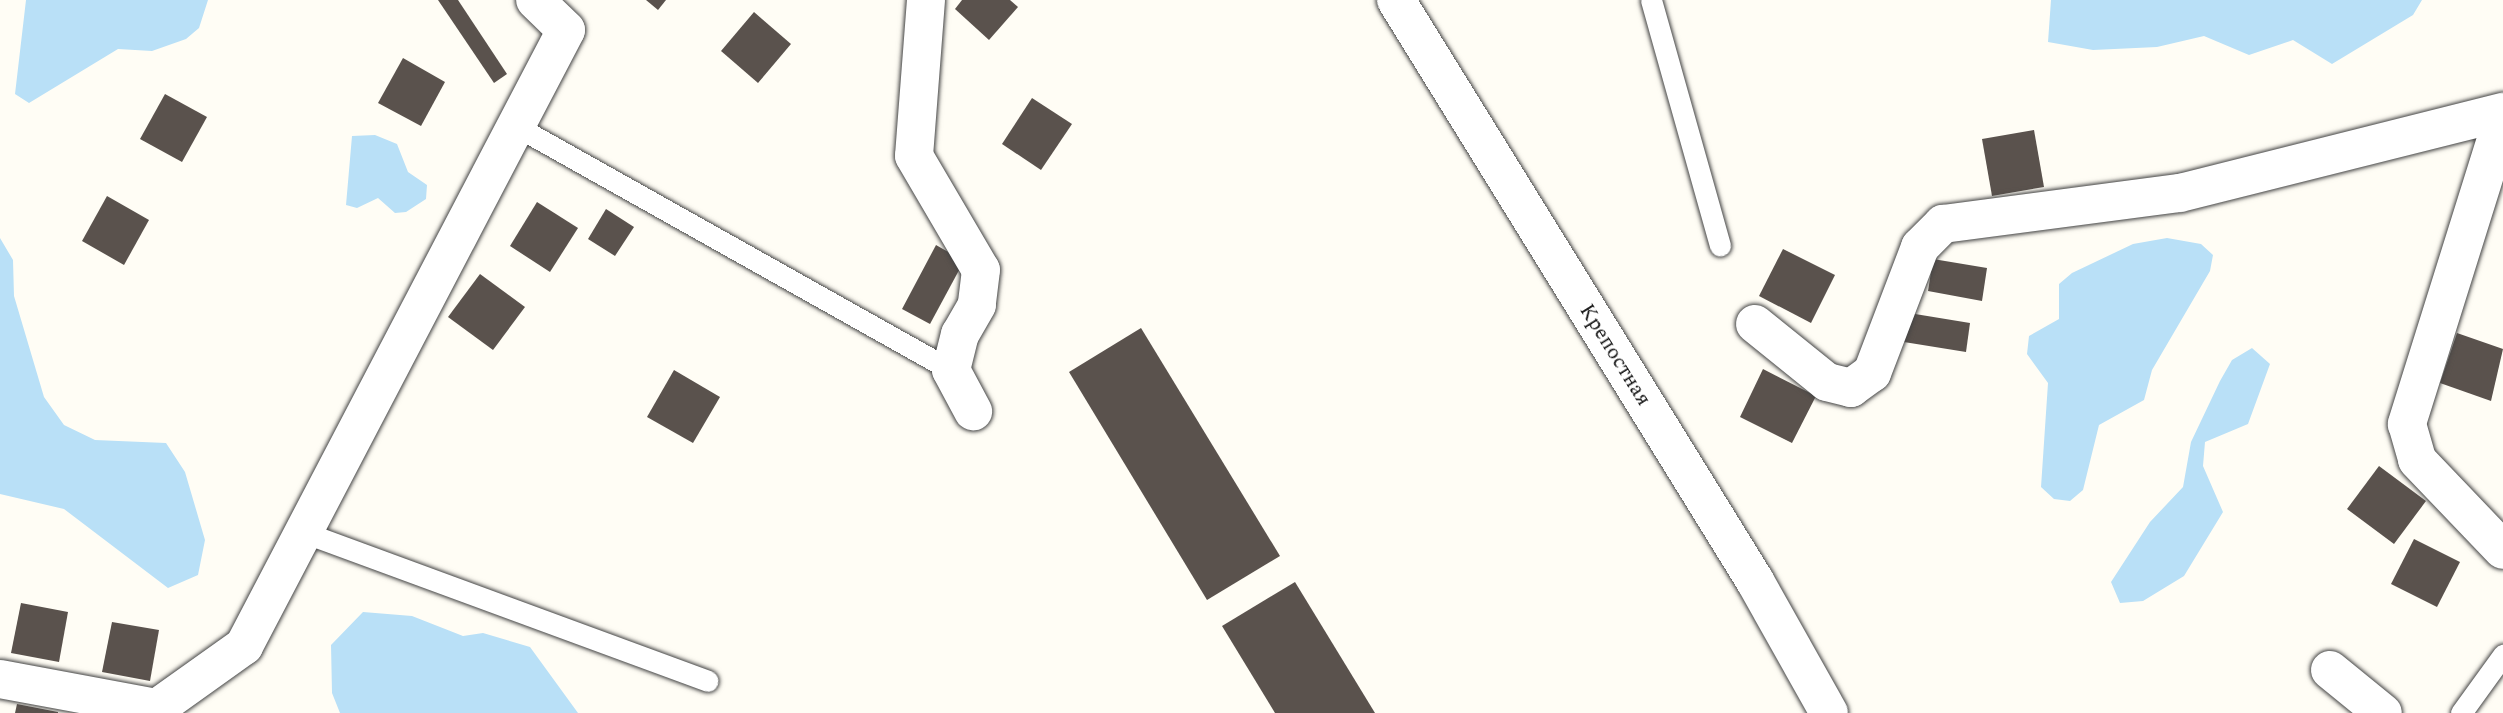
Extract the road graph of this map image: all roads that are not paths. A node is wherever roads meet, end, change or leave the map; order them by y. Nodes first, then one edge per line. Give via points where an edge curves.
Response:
1 (536, 0) edge
2 (926, 0) edge
3 (1396, 0) edge
4 (1651, 0) edge
5 (2503, 115) edge
6 (516, 126) junction
7 (1720, 246) dead end
8 (1755, 324) dead end
9 (951, 370) junction
10 (973, 411) dead end
11 (303, 532) junction
12 (2503, 550) edge
13 (2503, 655) edge
14 (2330, 670) dead end
15 (0, 679) edge
16 (707, 681) dead end
17 (157, 711) edge
18 (1829, 713) edge
19 (2383, 713) edge
20 (2461, 713) edge

1 - 6 street via 566,30
2 - 9 street via 915,156 981,270 977,305 960,334
3 - 18 street, Крепостная via 1755,581
4 - 7 lane
5 - 8 street via 2180,193 1943,224 1920,247 1872,373 1851,388 1827,382
5 - 12 street via 2407,424 2417,460
6 - 9 lane
6 - 11 street
9 - 10 street
11 - 16 lane
11 - 17 street via 244,646
13 - 20 lane
14 - 19 street
15 - 17 street

